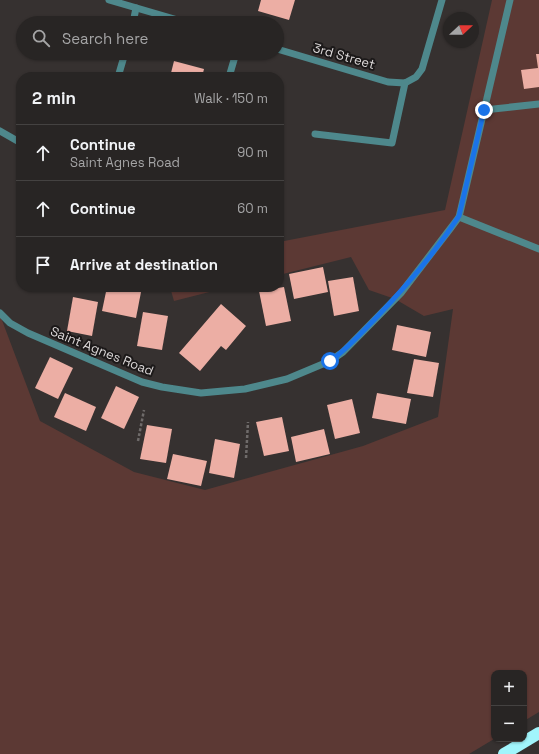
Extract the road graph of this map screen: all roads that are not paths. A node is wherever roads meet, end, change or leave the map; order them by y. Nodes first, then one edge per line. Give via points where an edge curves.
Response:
1 (110, 0) edge
2 (442, 0) edge
3 (510, 0) edge
4 (136, 8) junction
5 (134, 16) edge
6 (164, 16) edge
7 (284, 51) edge
8 (123, 60) edge
9 (234, 60) edge
10 (119, 72) edge
11 (230, 72) edge
12 (405, 83) junction
13 (539, 104) edge
14 (484, 110) junction
15 (0, 131) edge
16 (315, 134) dead end
17 (16, 140) edge
18 (459, 216) junction
19 (539, 249) edge
20 (0, 313) edge
21 (539, 733) edge
22 (504, 754) edge

1 - 4 lane
2 - 12 lane via 422,69 416,77
3 - 14 lane
4 - 5 lane
4 - 6 lane
7 - 12 lane, 3rd Street via 388,82
8 - 10 lane
9 - 11 lane
12 - 16 lane via 392,144
13 - 14 lane
14 - 18 lane
15 - 17 lane
18 - 19 lane
18 - 20 lane, Saint Agnes Road via 401,293 343,352 330,361 287,379 245,389 201,393 142,382 28,333 10,323
21 - 22 highway

